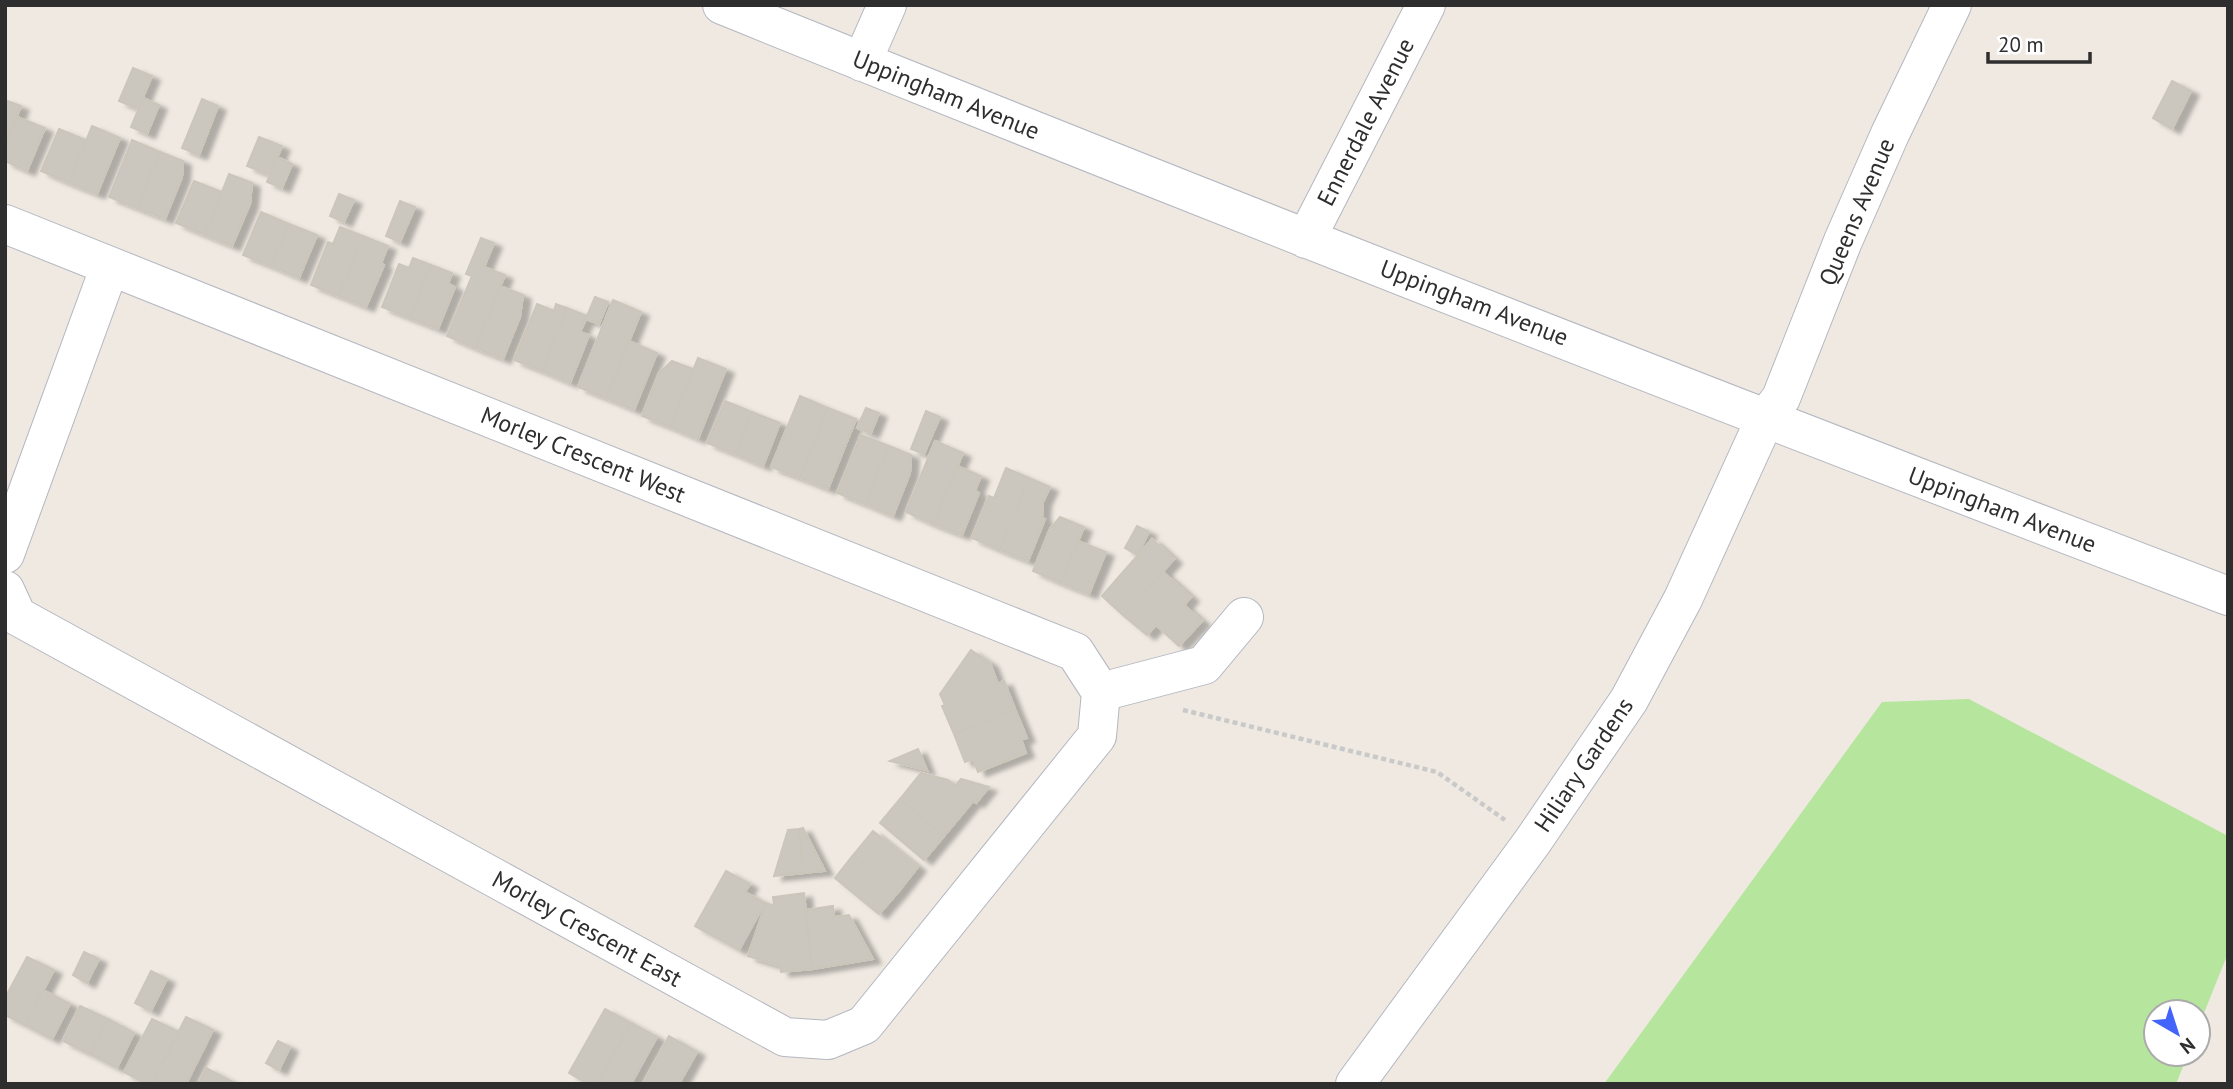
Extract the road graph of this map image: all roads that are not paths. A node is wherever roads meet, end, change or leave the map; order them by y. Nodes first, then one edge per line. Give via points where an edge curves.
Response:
1 (722, 5) edge
2 (887, 5) edge
3 (1426, 5) edge
4 (1952, 5) edge
5 (862, 62) junction
6 (5, 224) edge
7 (1306, 239) junction
8 (110, 266) junction
9 (1765, 419) junction
10 (5, 554) edge
11 (5, 590) edge
12 (2228, 596) edge
13 (1244, 617) dead end
14 (1101, 692) junction
15 (1355, 1084) edge

1 - 5 street, Uppingham Avenue
2 - 5 street
3 - 7 street, Ennerdale Avenue
4 - 9 street, Queens Avenue via 1864,194 1781,398
5 - 7 street, Uppingham Avenue
6 - 8 street, Morley Crescent West
7 - 9 street, Uppingham Avenue
8 - 10 street
8 - 14 street, Morley Crescent West via 1075,652
9 - 12 street, Uppingham Avenue
9 - 15 street, Hiliary Gardens via 1683,599 1629,700 1533,841
11 - 14 street, Morley Crescent East via 17,616 785,1037 828,1040 864,1025 1097,736
13 - 14 street via 1204,665

